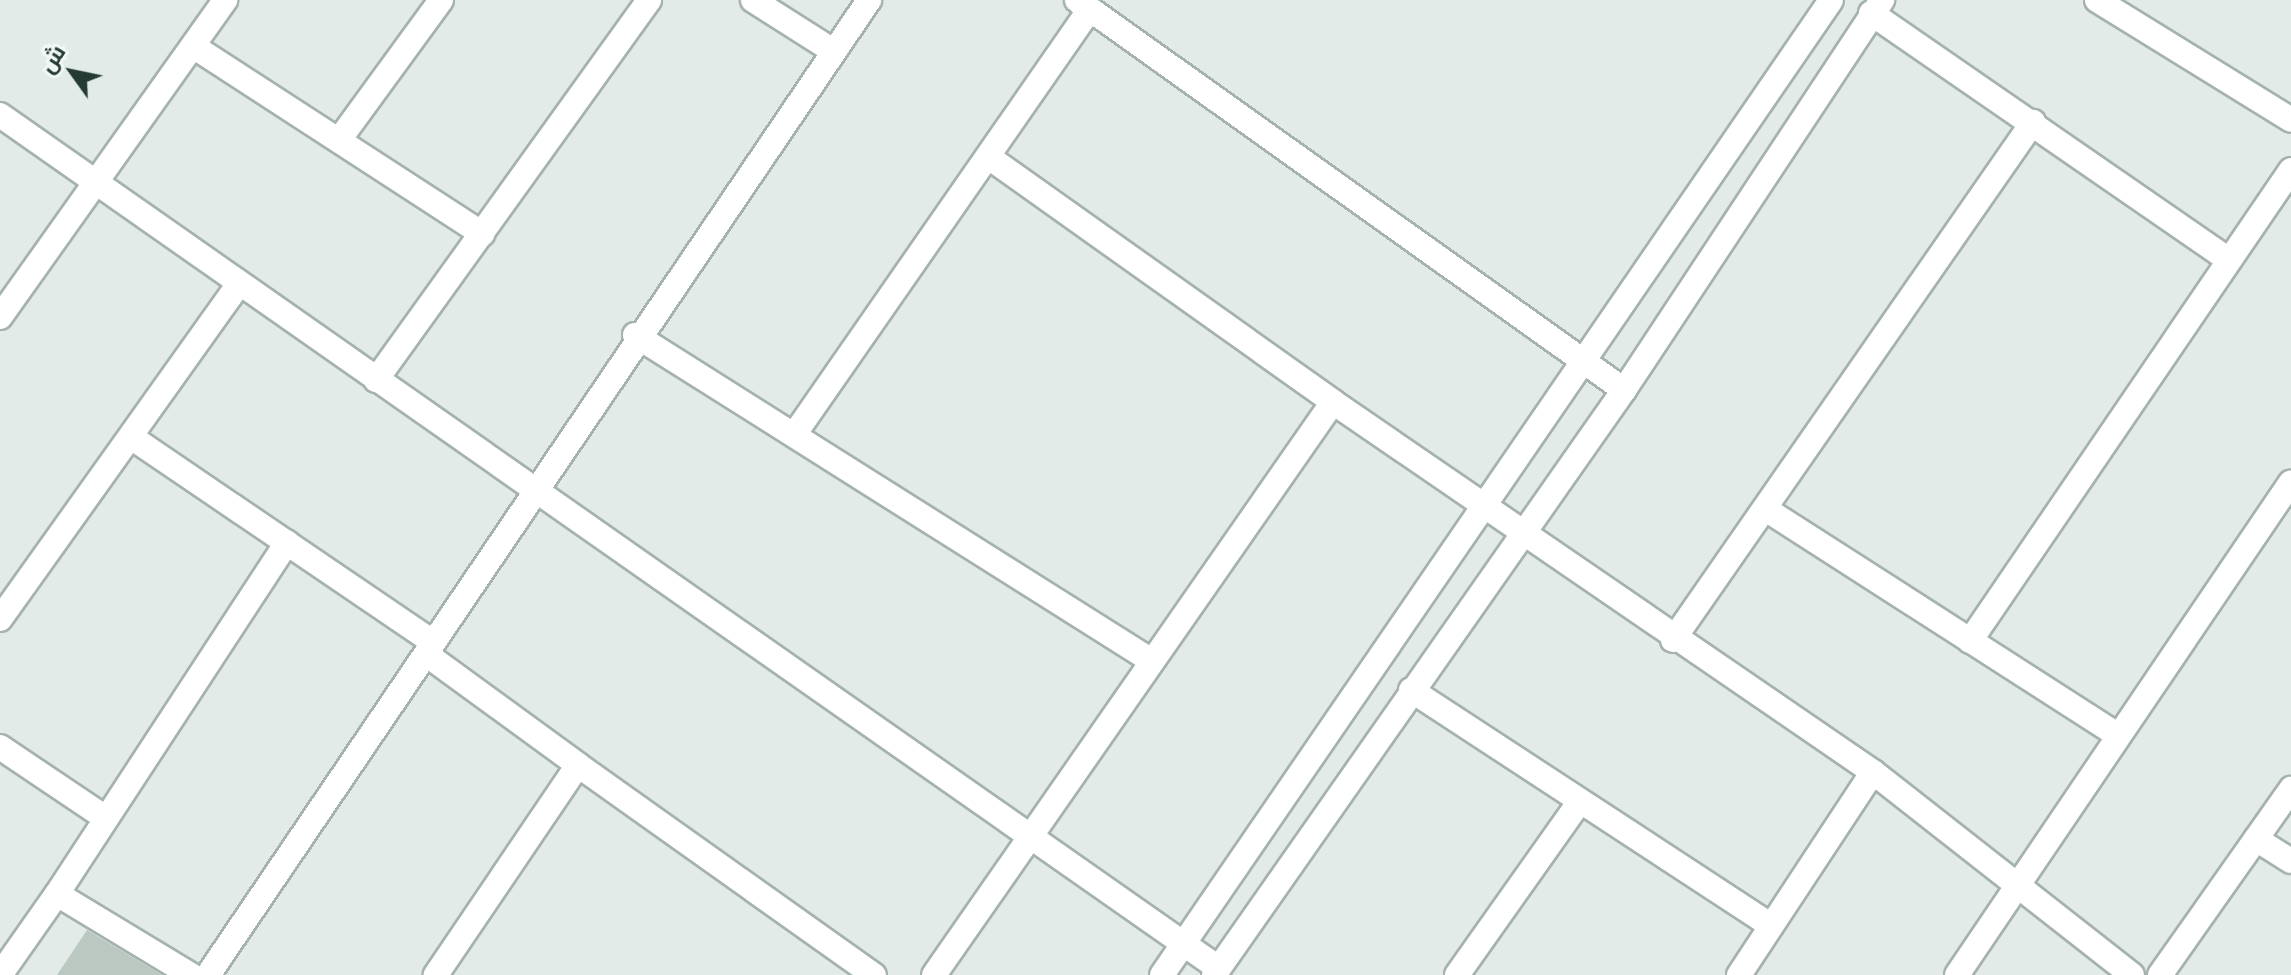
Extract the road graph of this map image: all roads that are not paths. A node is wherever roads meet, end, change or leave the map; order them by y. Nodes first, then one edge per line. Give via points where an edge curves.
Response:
1 (225, 0) edge
2 (441, 0) edge
3 (649, 0) edge
4 (753, 0) edge
5 (869, 0) edge
6 (1831, 0) edge
7 (2097, 0) edge
8 (1083, 4) edge
9 (1877, 7) edge
10 (193, 46) junction
11 (833, 51) junction
12 (0, 115) edge
13 (2291, 120) edge
14 (2033, 122) junction
15 (339, 140) junction
16 (990, 158) junction
17 (2291, 170) edge
18 (98, 184) junction
19 (482, 234) junction
20 (2229, 260) junction
21 (239, 284) junction
22 (0, 317) edge
23 (635, 335) junction
24 (1586, 363) junction
25 (376, 380) junction
26 (1624, 390) junction
27 (1333, 402) junction
28 (796, 432) junction
29 (131, 437) junction
30 (2291, 482) edge
31 (538, 493) junction
32 (1487, 507) junction
33 (1767, 510) junction
34 (1519, 532) junction
35 (287, 543) junction
36 (0, 619) edge
37 (1673, 640) junction
38 (1970, 641) junction
39 (430, 648) junction
40 (1150, 660) junction
41 (1411, 690) junction
42 (2117, 735) junction
43 (0, 747) edge
44 (578, 765) junction
45 (1873, 772) junction
46 (2291, 789) edge
47 (1578, 804) junction
48 (104, 817) junction
49 (1030, 838) junction
50 (2256, 839) junction
51 (2291, 861) edge
52 (2017, 879) junction
53 (57, 894) junction
54 (1771, 926) junction
55 (1182, 944) junction
56 (1216, 972) edge
57 (869, 974) edge
58 (0, 975) edge
59 (191, 975) edge
60 (208, 975) edge
61 (436, 975) edge
62 (934, 975) edge
63 (1162, 975) edge
64 (1457, 975) edge
65 (1739, 975) edge
66 (1957, 975) edge
67 (2132, 975) edge
68 (2160, 975) edge

1 - 10 street
2 - 15 street
3 - 19 street
4 - 11 street
5 - 11 street
6 - 24 street
7 - 13 street
8 - 16 street
8 - 24 street
9 - 14 street
9 - 26 street
10 - 15 street
10 - 18 street
11 - 23 street
12 - 18 street
14 - 20 street
14 - 33 street
15 - 19 street
16 - 27 street
16 - 28 street
17 - 20 street
18 - 21 street
18 - 22 street
19 - 25 street
20 - 38 street
21 - 25 street
21 - 29 street
23 - 28 street
23 - 31 street
24 - 26 street
24 - 32 street
25 - 31 street
26 - 34 street
27 - 32 street
27 - 40 street
28 - 40 street
29 - 35 street
29 - 36 street
30 - 42 street
31 - 39 street
31 - 49 street
32 - 34 street
32 - 55 street
33 - 37 street
33 - 38 street
34 - 37 street
34 - 41 street
35 - 39 street
35 - 48 street
37 - 45 street
38 - 42 street
39 - 44 street
39 - 60 street
40 - 49 street
41 - 47 street
41 - 56 street
42 - 52 street
43 - 48 street
44 - 57 street
44 - 61 street
45 - 52 street
45 - 54 street
46 - 50 street
47 - 54 street
47 - 64 street
48 - 53 street
49 - 55 street
49 - 62 street
50 - 51 street
50 - 68 street
52 - 66 street
52 - 67 street
53 - 58 street
53 - 59 street
54 - 65 street
55 - 56 street
55 - 63 street

